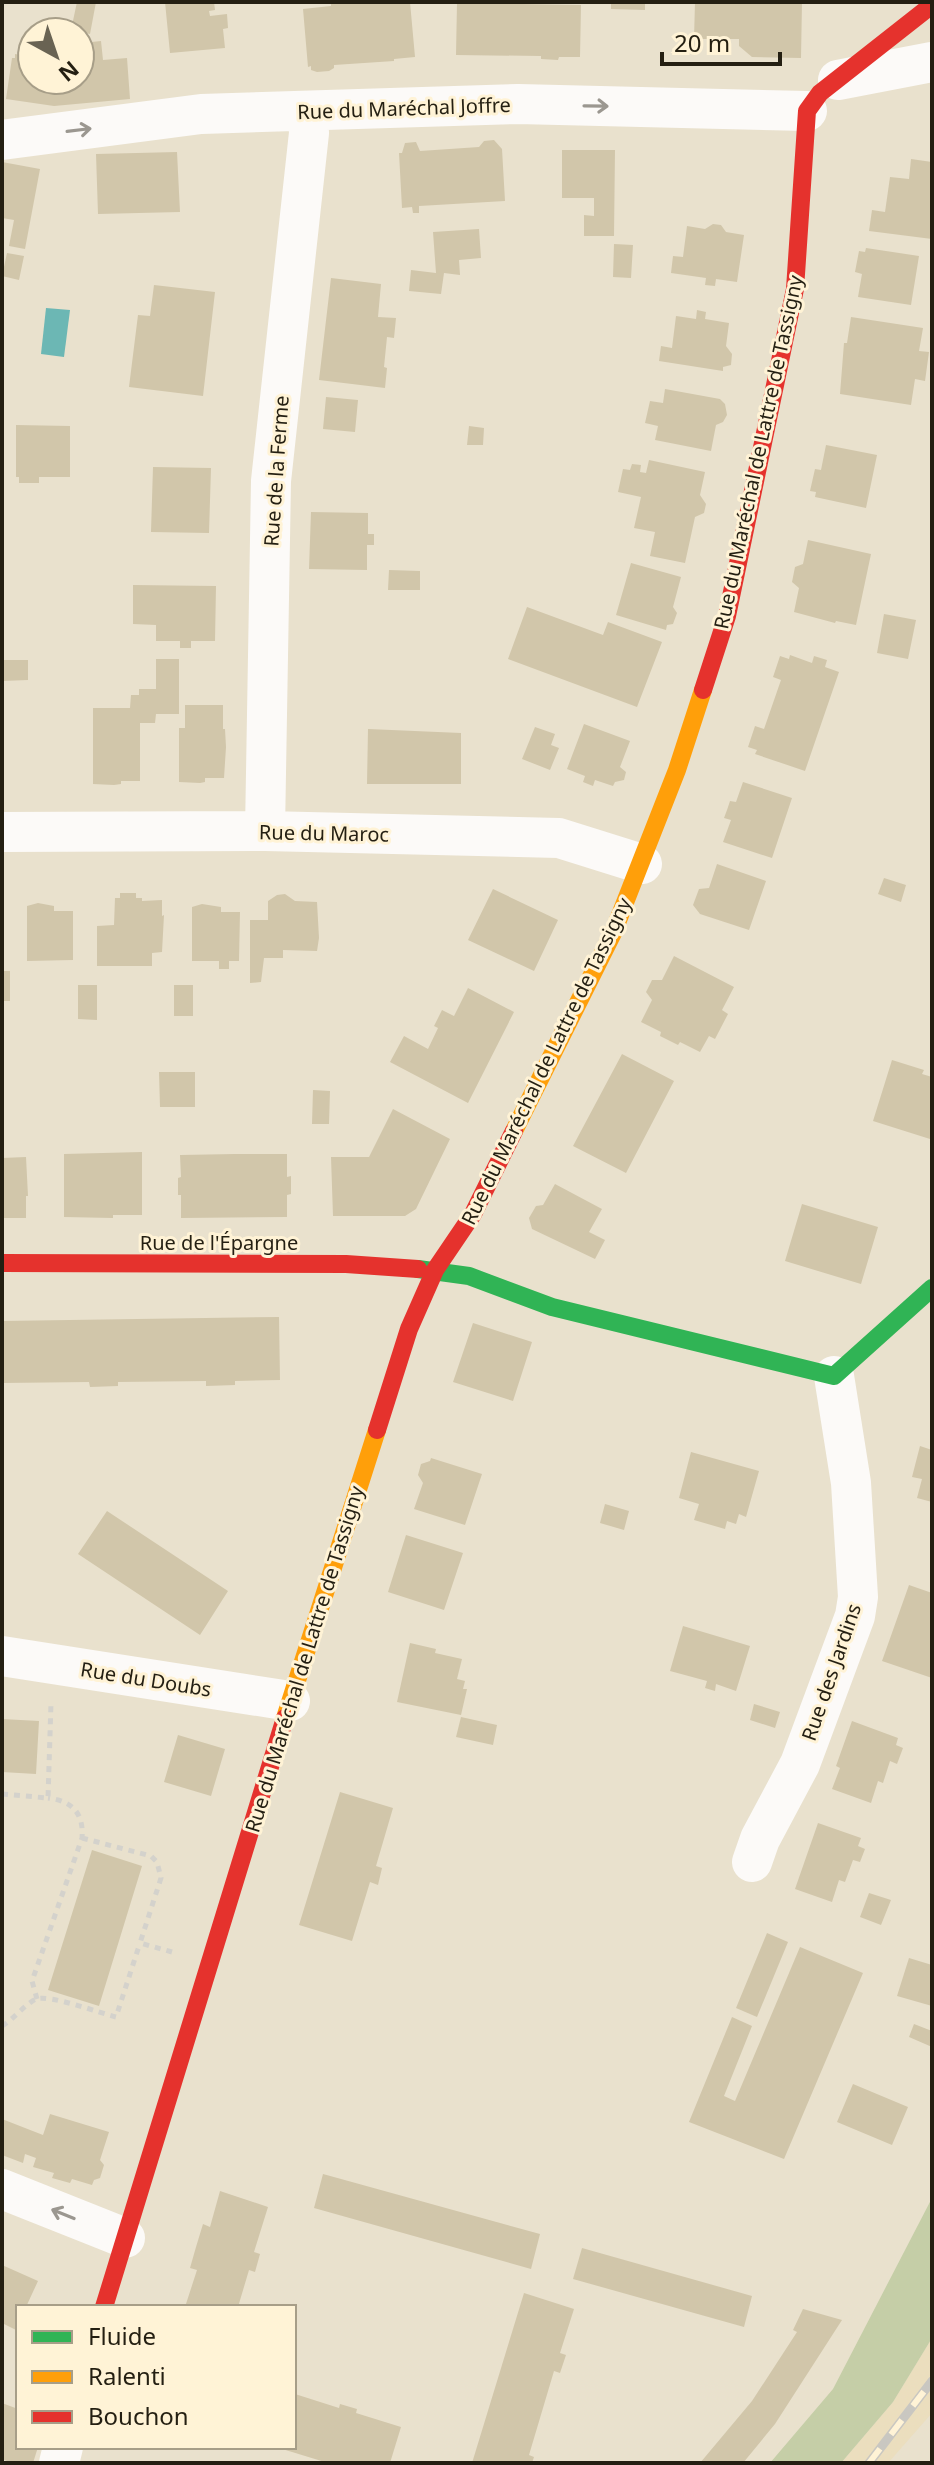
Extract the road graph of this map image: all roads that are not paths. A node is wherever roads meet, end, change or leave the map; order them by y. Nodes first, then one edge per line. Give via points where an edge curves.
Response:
1 (932, 5) edge
2 (932, 62) edge
3 (838, 80) junction
4 (807, 111) junction
5 (308, 112) junction
6 (2, 140) edge
7 (265, 831) junction
8 (2, 832) edge
9 (642, 864) junction
10 (2, 1263) edge
11 (435, 1270) junction
12 (932, 1288) edge
13 (834, 1376) junction
14 (2, 1656) edge
15 (290, 1701) junction
16 (752, 1862) dead end
17 (2, 2189) edge
18 (125, 2238) junction
19 (105, 2305) edge

1 - 3 street
2 - 3 street
3 - 4 street
5 -> 4 street, Rue du Maréchal Joffre via 518,104
4 - 9 street, Rue du Maréchal de Lattre de Tassigny via 795,289 727,616
6 -> 5 street, Rue du Maréchal Joffre via 201,114
5 - 7 street, Rue de la Ferme via 271,481
7 - 8 street, Rue du Maroc
7 - 9 street, Rue du Maroc via 559,838
9 - 11 street, Rue du Maréchal de Lattre de Tassigny via 473,1214
10 - 11 street, Rue de l'Épargne via 346,1264
11 - 13 street via 469,1276 552,1307
11 - 15 street, Rue du Maréchal de Lattre de Tassigny via 409,1329
12 - 13 street
13 - 16 street, Rue des Jardins via 851,1483 855,1616 800,1764
14 - 15 street, Rue du Doubs
15 - 18 street, Rue du Maréchal de Lattre de Tassigny
18 -> 17 street
18 - 19 street, Rue du Maréchal de Lattre de Tassigny

